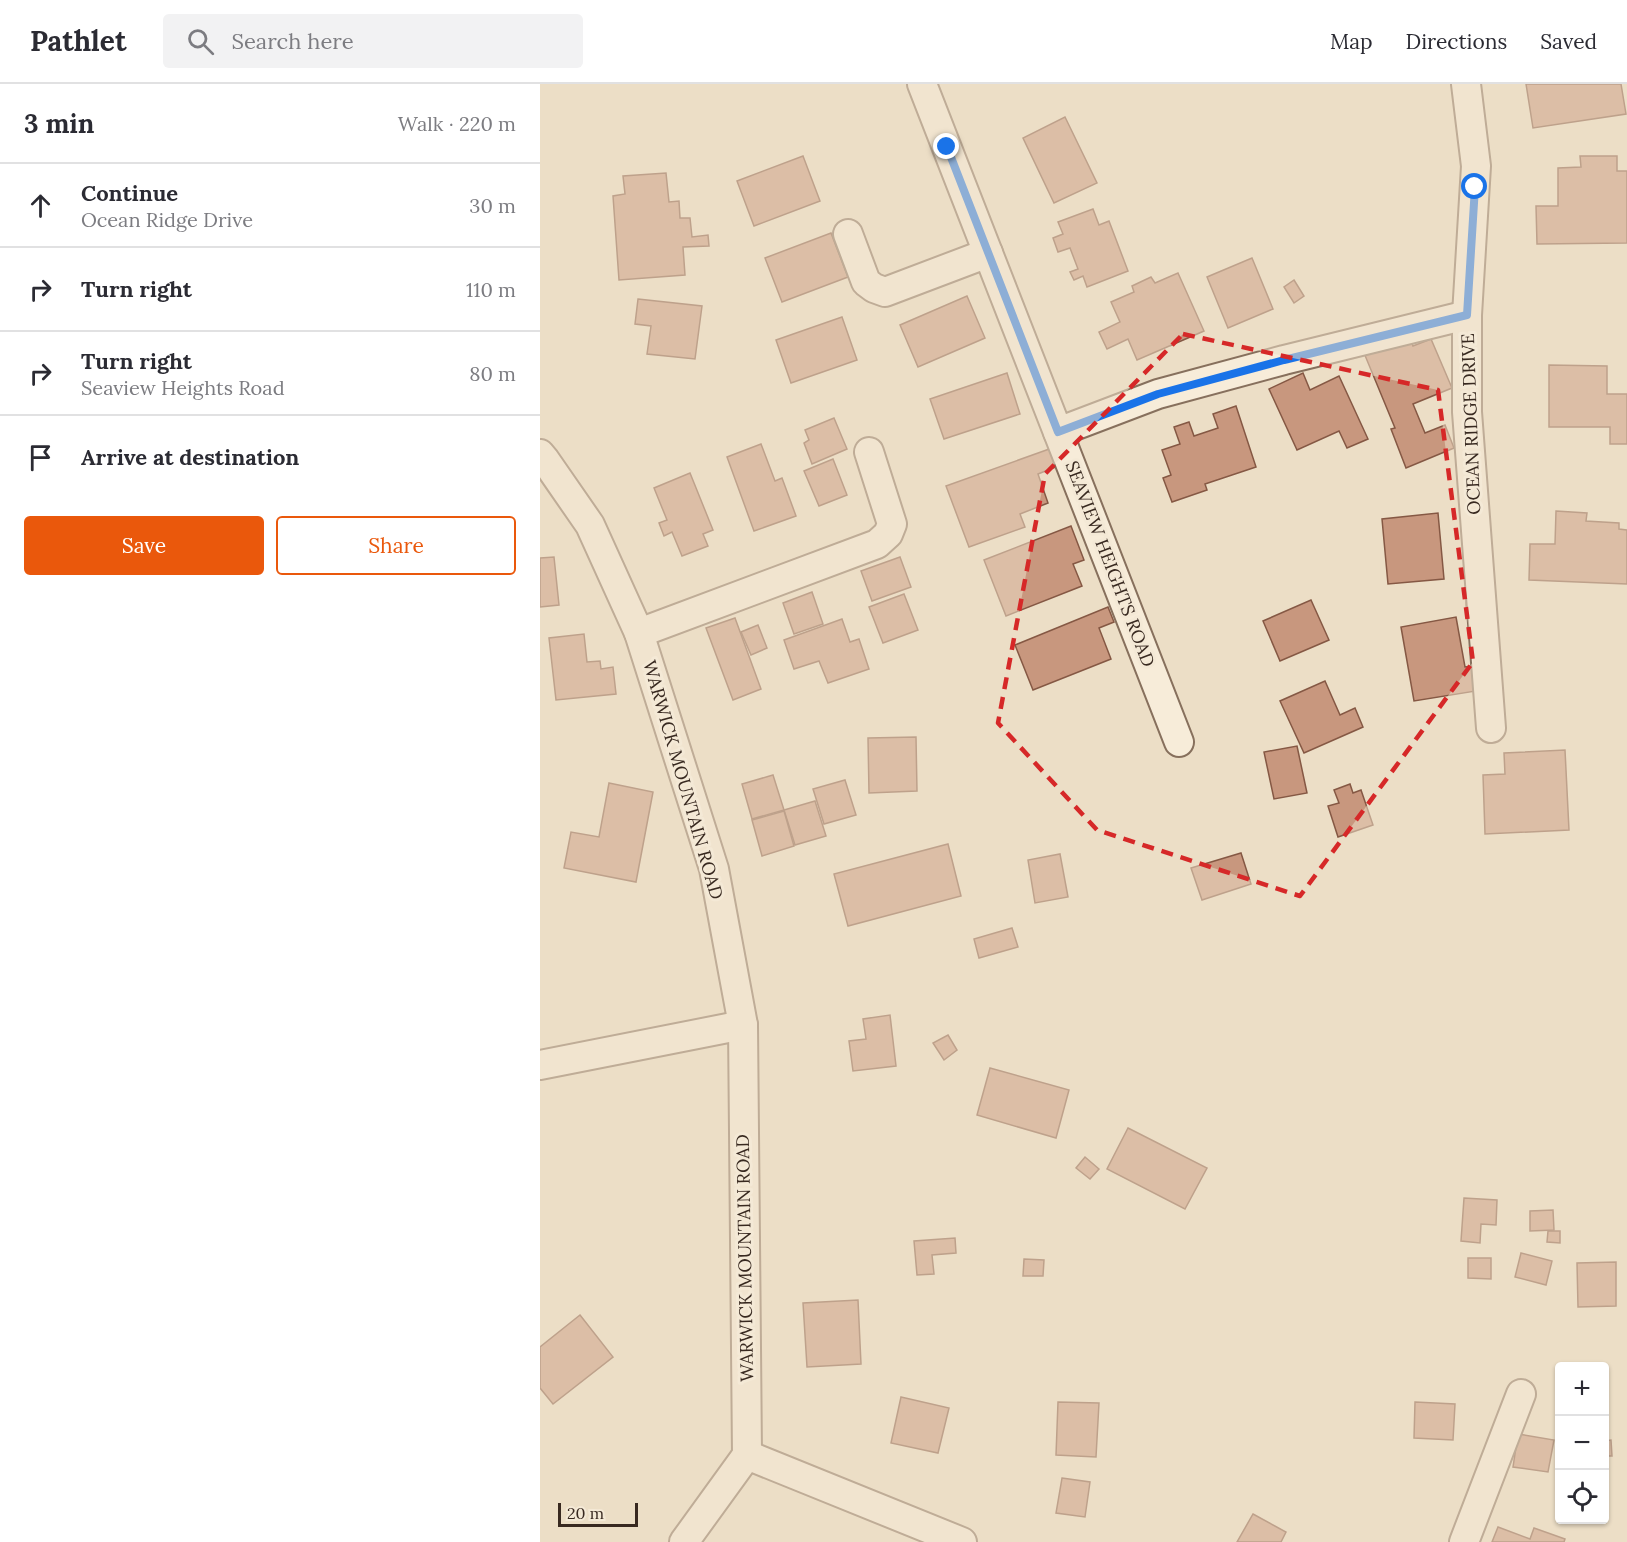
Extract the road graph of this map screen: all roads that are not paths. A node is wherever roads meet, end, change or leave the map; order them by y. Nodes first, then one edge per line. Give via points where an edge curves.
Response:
1 (922, 84) edge
2 (1466, 84) edge
3 (848, 234) dead end
4 (988, 253) junction
5 (1467, 315) junction
6 (1058, 432) junction
7 (869, 452) dead end
8 (540, 454) edge
9 (639, 633) junction
10 (1491, 728) dead end
11 (1179, 742) dead end
12 (743, 1025) junction
13 (540, 1065) edge
14 (1521, 1394) dead end
15 (747, 1455) junction
16 (684, 1542) edge
17 (962, 1542) edge
18 (1464, 1542) edge

1 - 4 street, SEAVIEW HEIGHTS ROAD
2 - 5 street, OCEAN RIDGE DRIVE via 1476,166
3 - 4 street via 866,282 885,292
4 - 6 street, SEAVIEW HEIGHTS ROAD
5 - 6 street via 1158,394
5 - 10 street, OCEAN RIDGE DRIVE via 1467,412
6 - 11 street, SEAVIEW HEIGHTS ROAD
7 - 9 street via 892,524 877,544
8 - 9 street, WARWICK MOUNTAIN ROAD via 590,525
9 - 12 street, WARWICK MOUNTAIN ROAD via 714,869
12 - 13 street
12 - 15 street, WARWICK MOUNTAIN ROAD
14 - 18 street
15 - 16 street
15 - 17 street

